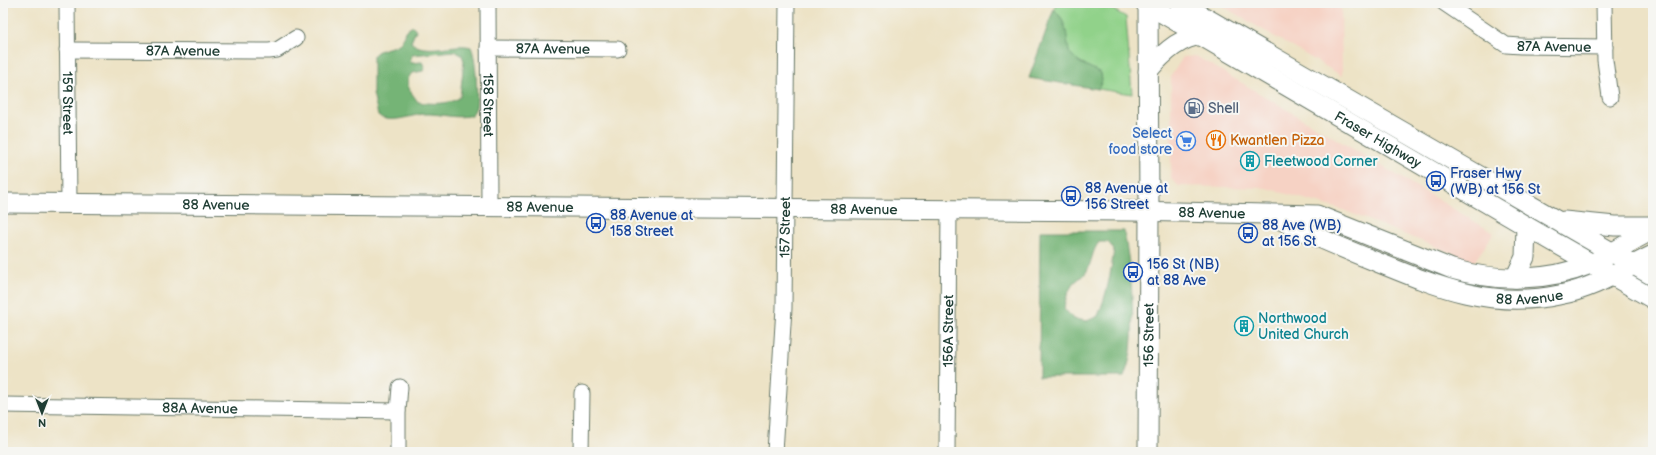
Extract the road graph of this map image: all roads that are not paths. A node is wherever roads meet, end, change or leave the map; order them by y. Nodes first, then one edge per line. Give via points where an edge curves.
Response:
1 (67, 3) edge
2 (488, 3) edge
3 (787, 3) edge
4 (1180, 3) edge
5 (1444, 3) edge
6 (1604, 3) edge
7 (1147, 4) edge
8 (1202, 35) junction
9 (296, 38) dead end
10 (1605, 47) junction
11 (488, 48) junction
12 (618, 49) dead end
13 (67, 50) junction
14 (1148, 71) junction
15 (1610, 97) dead end
16 (3, 202) edge
17 (70, 203) junction
18 (489, 206) junction
19 (784, 209) junction
20 (949, 210) junction
21 (1150, 211) junction
22 (1270, 214) junction
23 (1557, 220) junction
24 (1526, 226) junction
25 (1653, 226) edge
26 (1653, 230) edge
27 (1613, 253) junction
28 (1653, 255) edge
29 (1591, 263) junction
30 (1634, 265) junction
31 (1612, 276) junction
32 (1653, 276) edge
33 (1515, 278) junction
34 (1653, 299) edge
35 (400, 387) dead end
36 (582, 393) dead end
37 (3, 405) edge
38 (398, 411) junction
39 (398, 452) edge
40 (581, 452) edge
41 (775, 452) edge
42 (947, 452) edge
43 (1148, 452) edge

1 - 13 street, 159 Street
2 - 11 street, 158 Street
3 - 19 street, 157 Street
4 - 23 main road, Fraser Highway
5 - 10 street, 87A Avenue via 1506,44
6 - 10 street
7 - 8 main road, Fraser Highway
7 - 14 main road, 156 Street
8 - 14 main road via 1189,38 1173,47 1158,58
8 - 24 main road, Fraser Highway
9 - 13 street, 87A Avenue via 277,50 269,51
10 - 15 street
11 - 12 street, 87A Avenue
11 - 18 street, 158 Street
13 - 17 street, 159 Street
14 - 21 main road, 156 Street
16 - 17 main road, 88 Avenue
17 - 18 main road, 88 Avenue
18 - 19 main road, 88 Avenue
19 - 20 main road, 88 Avenue
19 - 41 street, 157 Street via 784,308
20 - 21 main road, 88 Avenue
20 - 42 street, 156A Street
21 - 22 main road, 88 Avenue
21 - 43 main road, 156 Street
22 - 31 main road, 88 Avenue via 1311,236 1432,284 1470,296 1517,300 1550,297 1590,287
22 - 33 main road, 88 Avenue via 1317,215 1452,269 1483,276
23 - 25 main road via 1615,226
23 - 27 main road, Fraser Highway
24 - 29 main road, Fraser Highway
24 - 33 main road via 1526,257
26 - 27 main road, 88 Avenue
27 - 29 main road, 88 Avenue
27 - 30 main road, Fraser Highway
28 - 30 main road, 88 Avenue
29 - 31 main road, Fraser Highway
29 - 33 main road, 88 Avenue via 1574,270 1545,276
30 - 31 main road, 88 Avenue
30 - 32 main road, Fraser Highway
31 - 34 main road, Fraser Highway
35 - 38 street
36 - 40 street
37 - 38 street, 88A Avenue
38 - 39 street

